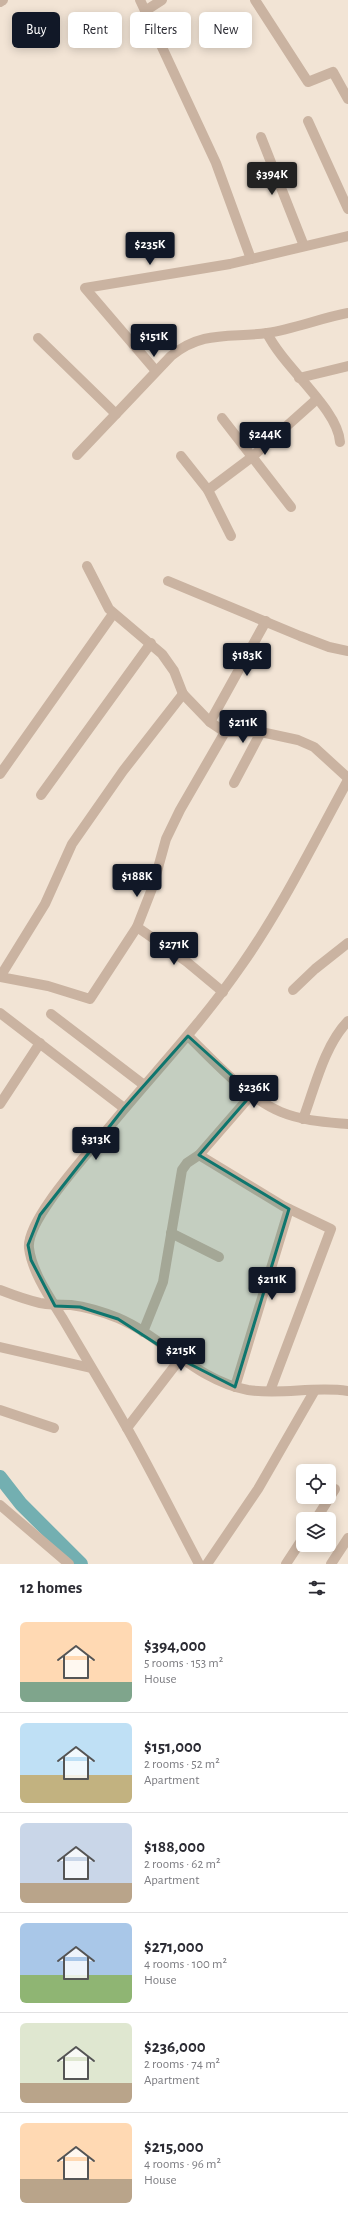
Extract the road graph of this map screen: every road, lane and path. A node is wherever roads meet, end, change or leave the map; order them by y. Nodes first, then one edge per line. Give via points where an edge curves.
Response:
1 (3, 0) edge
2 (140, 0) edge
3 (162, 0) edge
4 (255, 0) edge
5 (0, 2) edge
6 (145, 11) junction
7 (348, 99) edge
8 (308, 121) dead end
9 (261, 137) dead end
10 (348, 209) edge
11 (348, 236) edge
12 (304, 246) junction
13 (252, 259) junction
14 (348, 313) edge
15 (267, 333) junction
16 (38, 338) dead end
17 (348, 366) edge
18 (156, 371) junction
19 (299, 378) junction
20 (316, 399) junction
21 (116, 414) junction
22 (222, 418) dead end
23 (340, 442) dead end
24 (77, 455) dead end
25 (181, 456) dead end
26 (252, 457) junction
27 (208, 490) junction
28 (291, 507) dead end
29 (231, 536) dead end
30 (87, 566) dead end
31 (168, 581) dead end
32 (113, 614) junction
33 (266, 621) junction
34 (151, 643) junction
35 (348, 651) edge
36 (183, 694) junction
37 (210, 722) junction
38 (225, 732) junction
39 (261, 732) junction
40 (0, 774) edge
41 (348, 779) edge
42 (234, 783) dead end
43 (41, 795) dead end
44 (137, 927) junction
45 (348, 943) edge
46 (293, 990) dead end
47 (223, 992) junction
48 (0, 1013) edge
49 (51, 1014) dead end
50 (348, 1021) edge
51 (188, 1036) junction
52 (40, 1043) junction
53 (144, 1085) junction
54 (252, 1094) junction
55 (0, 1104) edge
56 (124, 1108) junction
57 (303, 1119) junction
58 (348, 1124) edge
59 (199, 1155) junction
60 (289, 1209) junction
61 (171, 1233) junction
62 (219, 1257) dead end
63 (0, 1290) edge
64 (55, 1306) junction
65 (142, 1332) junction
66 (0, 1347) edge
67 (180, 1359) junction
68 (91, 1368) junction
69 (235, 1386) junction
70 (315, 1390) junction
71 (270, 1391) junction
72 (348, 1391) edge
73 (0, 1410) edge
74 (54, 1428) dead end
75 (127, 1428) junction
76 (0, 1505) edge
77 (348, 1538) edge
78 (296, 1549) edge
79 (69, 1564) edge
80 (199, 1564) edge
81 (207, 1564) edge
82 (286, 1564) edge
83 (331, 1564) edge

1 - 5 street
2 - 6 street
3 - 6 street
4 - 7 street via 308,82 333,72
6 - 13 street via 216,163
8 - 10 street
9 - 12 street
11 - 12 street
12 - 13 street
13 - 18 street via 85,288
14 - 15 street
15 - 18 street via 223,335 187,343
15 - 19 street via 278,352
16 - 21 street
17 - 19 street
18 - 21 street
19 - 20 street
20 - 23 street via 336,424
20 - 26 street
21 - 24 street
22 - 26 street
25 - 27 street
26 - 27 street
26 - 28 street
27 - 29 street
30 - 32 street
31 - 33 street
32 - 34 street
32 - 40 street
33 - 35 street via 307,639
33 - 37 street
34 - 36 street via 174,672
34 - 43 street
36 - 37 street
36 - 44 street via 123,771 72,844 45,904 0,977 48,986 90,999
37 - 38 street
38 - 39 street
38 - 44 street via 170,832
39 - 41 street via 298,740 314,747
39 - 42 street
41 - 47 street via 256,944
44 - 47 street via 187,962
45 - 46 street
47 - 51 street
48 - 52 street
49 - 53 street
50 - 57 street via 329,1050
51 - 53 street
51 - 54 street
52 - 55 street
52 - 56 street
53 - 56 street
54 - 57 street via 266,1105
54 - 59 street
56 - 64 street via 60,1188 31,1232 28,1244 31,1260
57 - 58 street
59 - 60 street
59 - 61 street via 182,1170
60 - 69 street
60 - 71 street via 331,1229
61 - 62 street
61 - 65 street via 163,1282
63 - 64 street via 27,1300
64 - 65 street via 80,1306 106,1314
64 - 68 street
65 - 67 street
66 - 68 street
67 - 69 street
67 - 75 street
68 - 75 street
69 - 71 street
70 - 71 street
70 - 72 street
70 - 81 street via 258,1489
73 - 74 street
75 - 80 street
76 - 79 street
77 - 83 street
78 - 82 street

